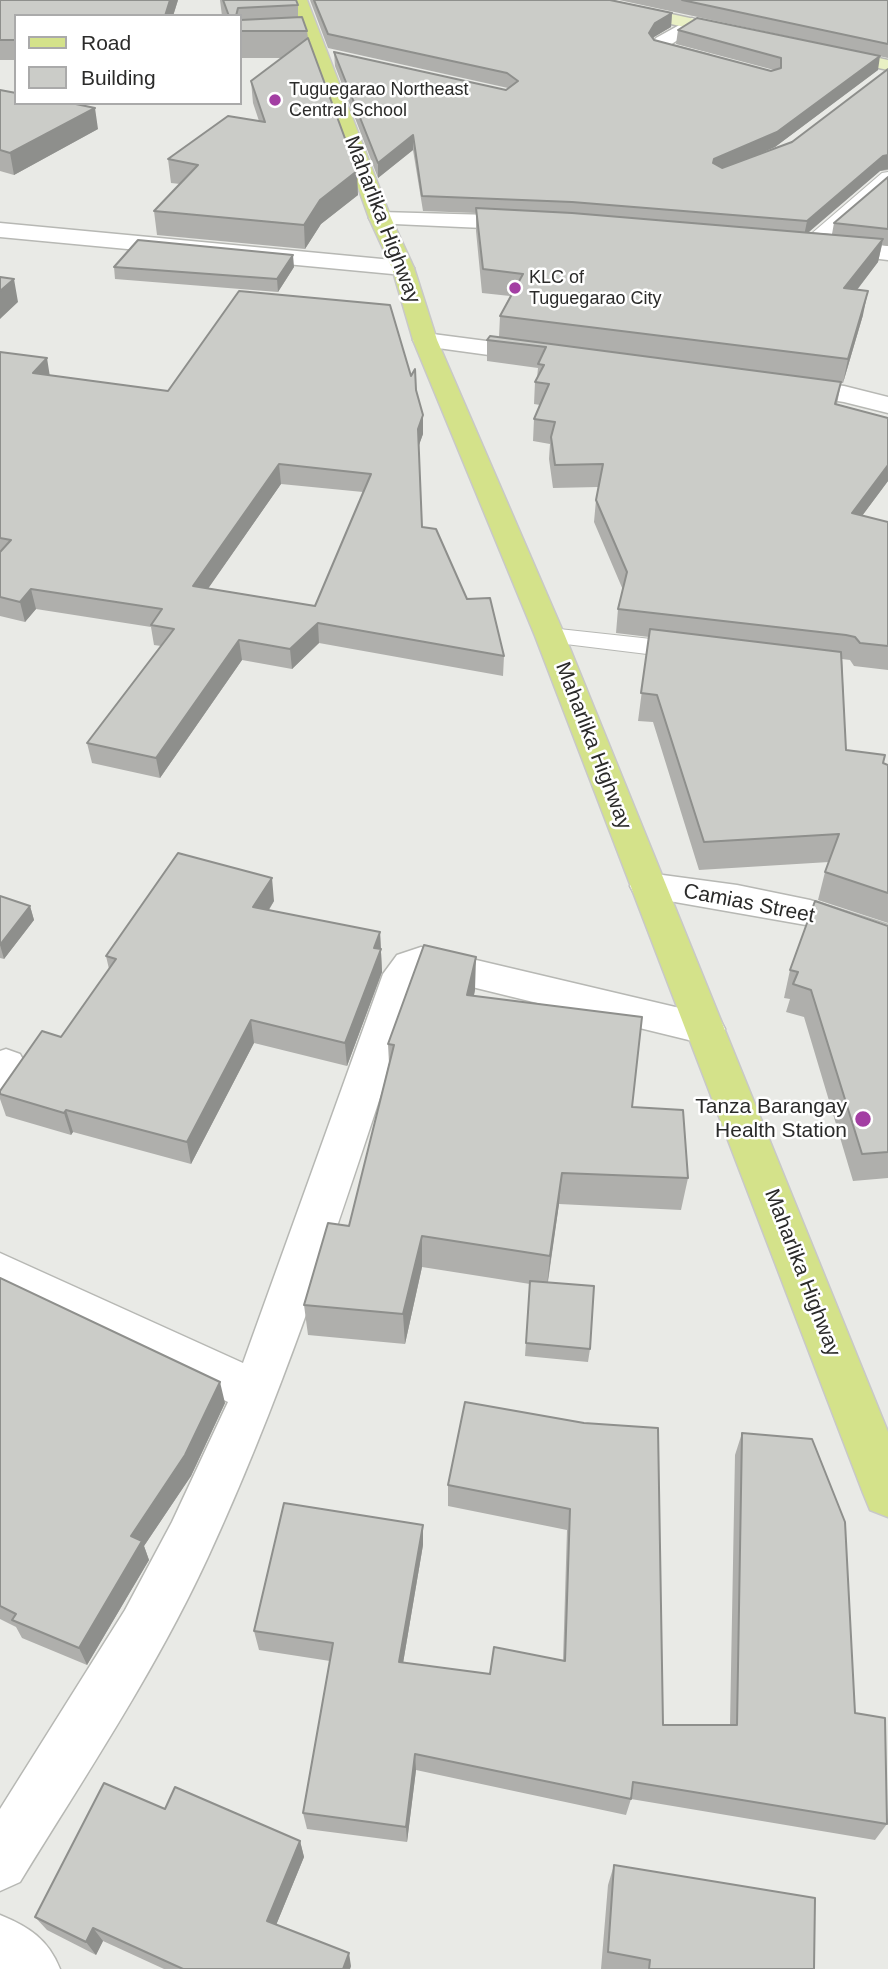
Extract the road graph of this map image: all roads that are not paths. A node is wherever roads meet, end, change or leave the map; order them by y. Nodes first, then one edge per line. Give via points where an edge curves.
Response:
1 (299, 0) edge
2 (582, 0) edge
3 (692, 23) junction
4 (758, 37) edge
5 (810, 48) edge
6 (716, 63) edge
7 (885, 71) edge
8 (888, 177) edge
9 (380, 218) junction
10 (545, 224) edge
11 (0, 230) edge
12 (782, 243) edge
13 (809, 245) junction
14 (888, 253) edge
15 (402, 268) junction
16 (425, 340) junction
17 (561, 358) edge
18 (764, 384) edge
19 (888, 405) edge
20 (550, 636) junction
21 (716, 655) edge
22 (648, 886) junction
23 (888, 939) edge
24 (705, 1029) junction
25 (0, 1272) edge
26 (256, 1392) junction
27 (888, 1493) edge
28 (0, 1862) edge
29 (0, 1945) edge
30 (30, 1969) edge

1 - 9 main road, Maharlika Highway
2 - 3 street
3 - 4 street
3 - 6 street via 659,47
5 - 7 street
8 - 13 lane
9 - 10 street
9 - 15 main road, Maharlika Highway
11 - 15 street
12 - 13 street
13 - 14 street
15 - 16 main road, Maharlika Highway
16 - 17 street
16 - 20 main road, Maharlika Highway
18 - 19 street
20 - 21 lane
20 - 22 main road, Maharlika Highway
22 - 23 street, Camias Street via 810,913
22 - 24 main road, Maharlika Highway
24 - 26 street via 421,961 410,965 396,985
24 - 27 main road, Maharlika Highway
25 - 26 street
26 - 28 street via 190,1540 144,1629
29 - 30 street

